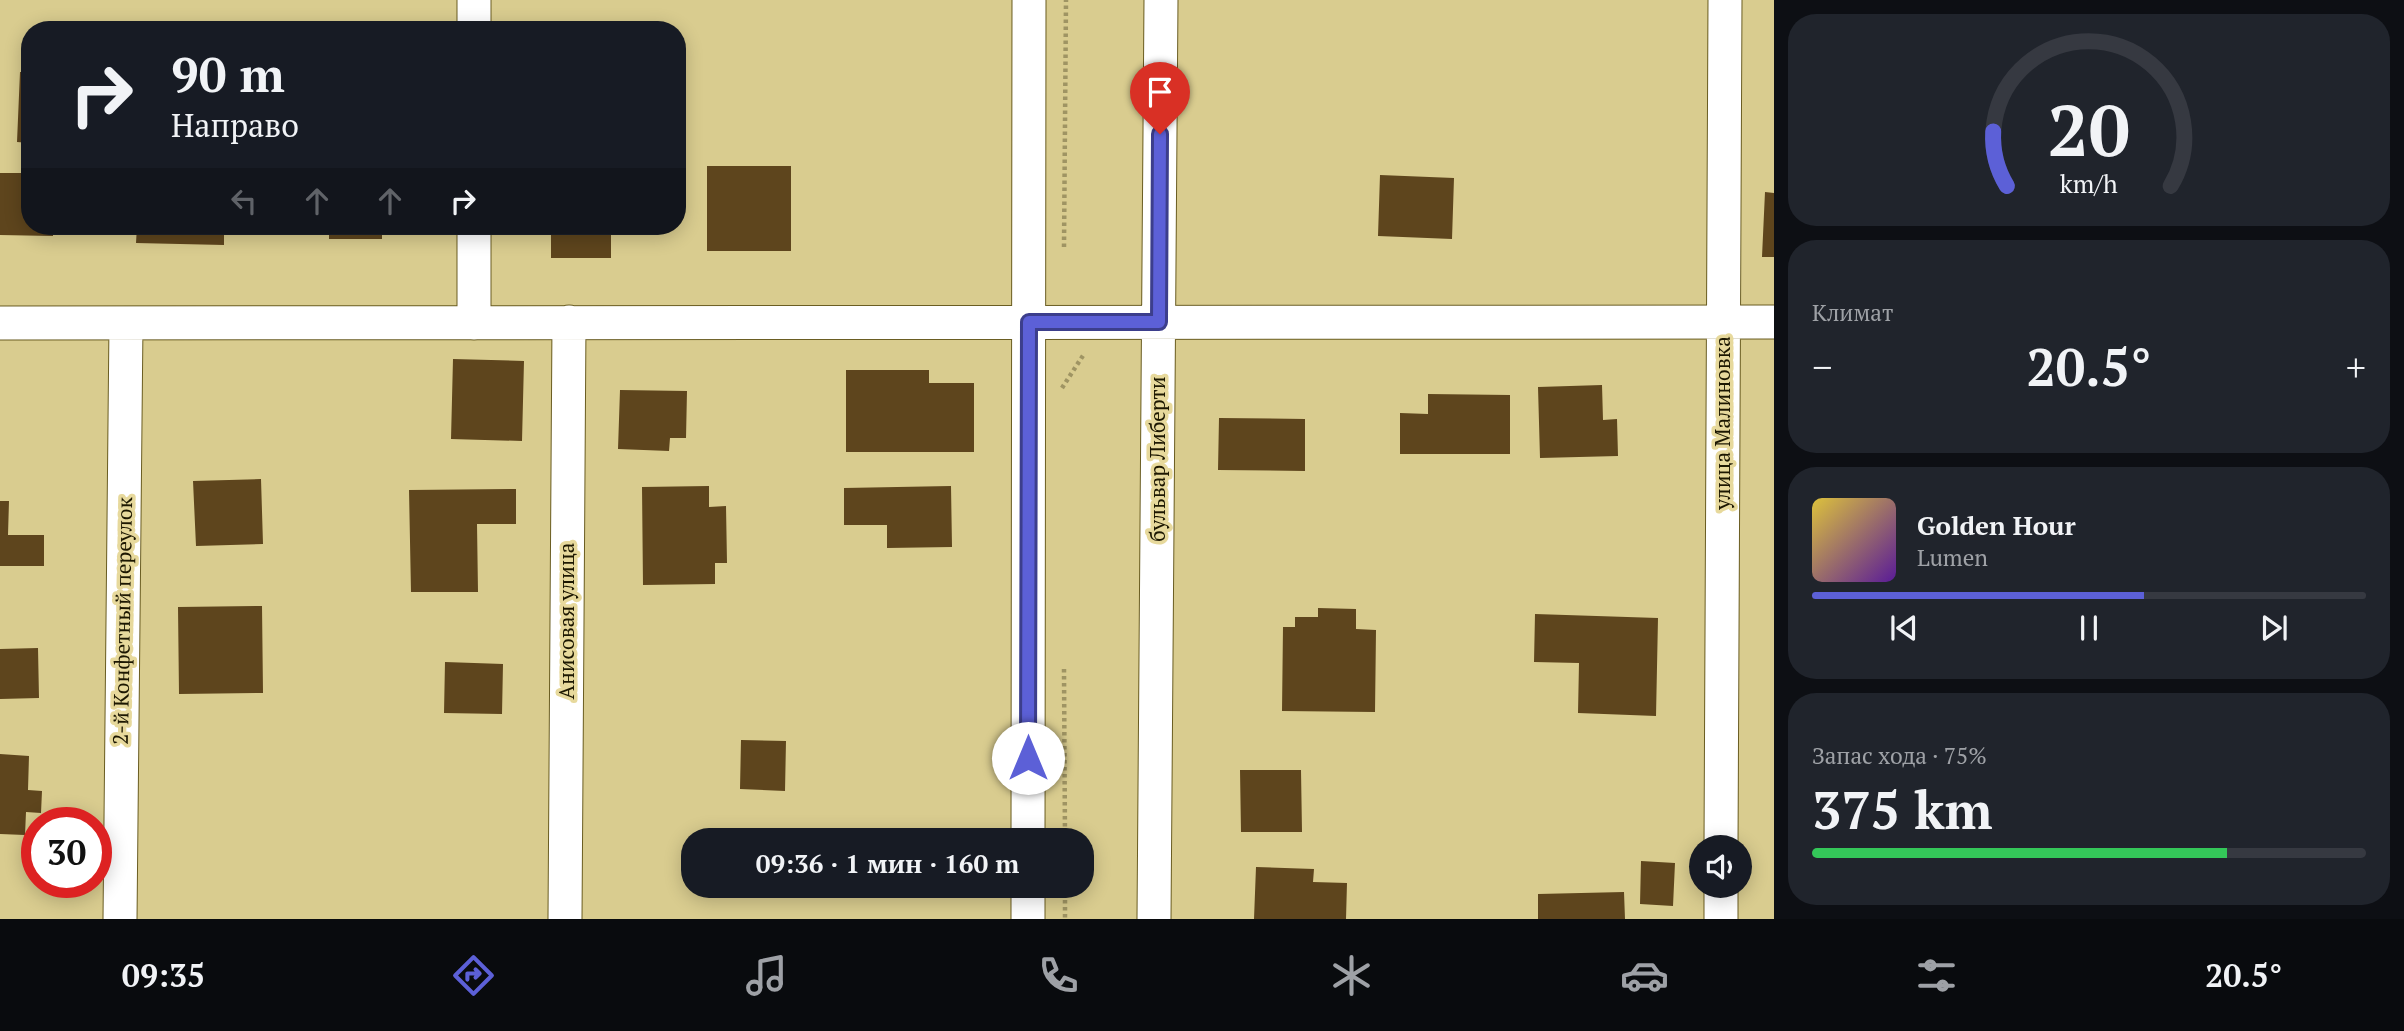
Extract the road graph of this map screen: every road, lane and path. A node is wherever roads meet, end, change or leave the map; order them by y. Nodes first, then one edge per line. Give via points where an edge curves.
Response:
1 (474, 0) edge
2 (1029, 0) edge
3 (1066, 0) edge
4 (1161, 0) edge
5 (1725, 0) edge
6 (474, 21) edge
7 (474, 235) edge
8 (1064, 259) dead end
9 (1723, 321) junction
10 (569, 322) junction
11 (1029, 322) junction
12 (1107, 322) junction
13 (1159, 322) junction
14 (1774, 322) edge
15 (0, 323) edge
16 (126, 323) junction
17 (474, 323) junction
18 (1062, 399) dead end
19 (1064, 661) dead end
20 (1028, 828) edge
21 (1065, 828) edge
22 (1721, 835) edge
23 (1028, 898) edge
24 (1065, 898) edge
25 (1721, 898) edge
26 (120, 919) edge
27 (565, 919) edge
28 (1028, 919) edge
29 (1065, 919) edge
30 (1154, 919) edge
31 (1721, 919) edge

1 - 6 street
2 - 11 street
3 - 8 path
4 - 13 street, бульвар Либерти
5 - 9 street, улица Малиновка
7 - 17 street
9 - 13 street
9 - 14 street
9 - 22 street, улица Малиновка
10 - 11 street
10 - 17 street
10 - 27 street, Анисовая улица
11 - 12 street
11 - 20 street
12 - 13 street
12 - 18 path via 1062,386
13 - 30 street, бульвар Либерти
15 - 16 street
16 - 17 street
16 - 26 street, 2-й Конфетный переулок
19 - 21 path
23 - 28 street
24 - 29 path
25 - 31 street

